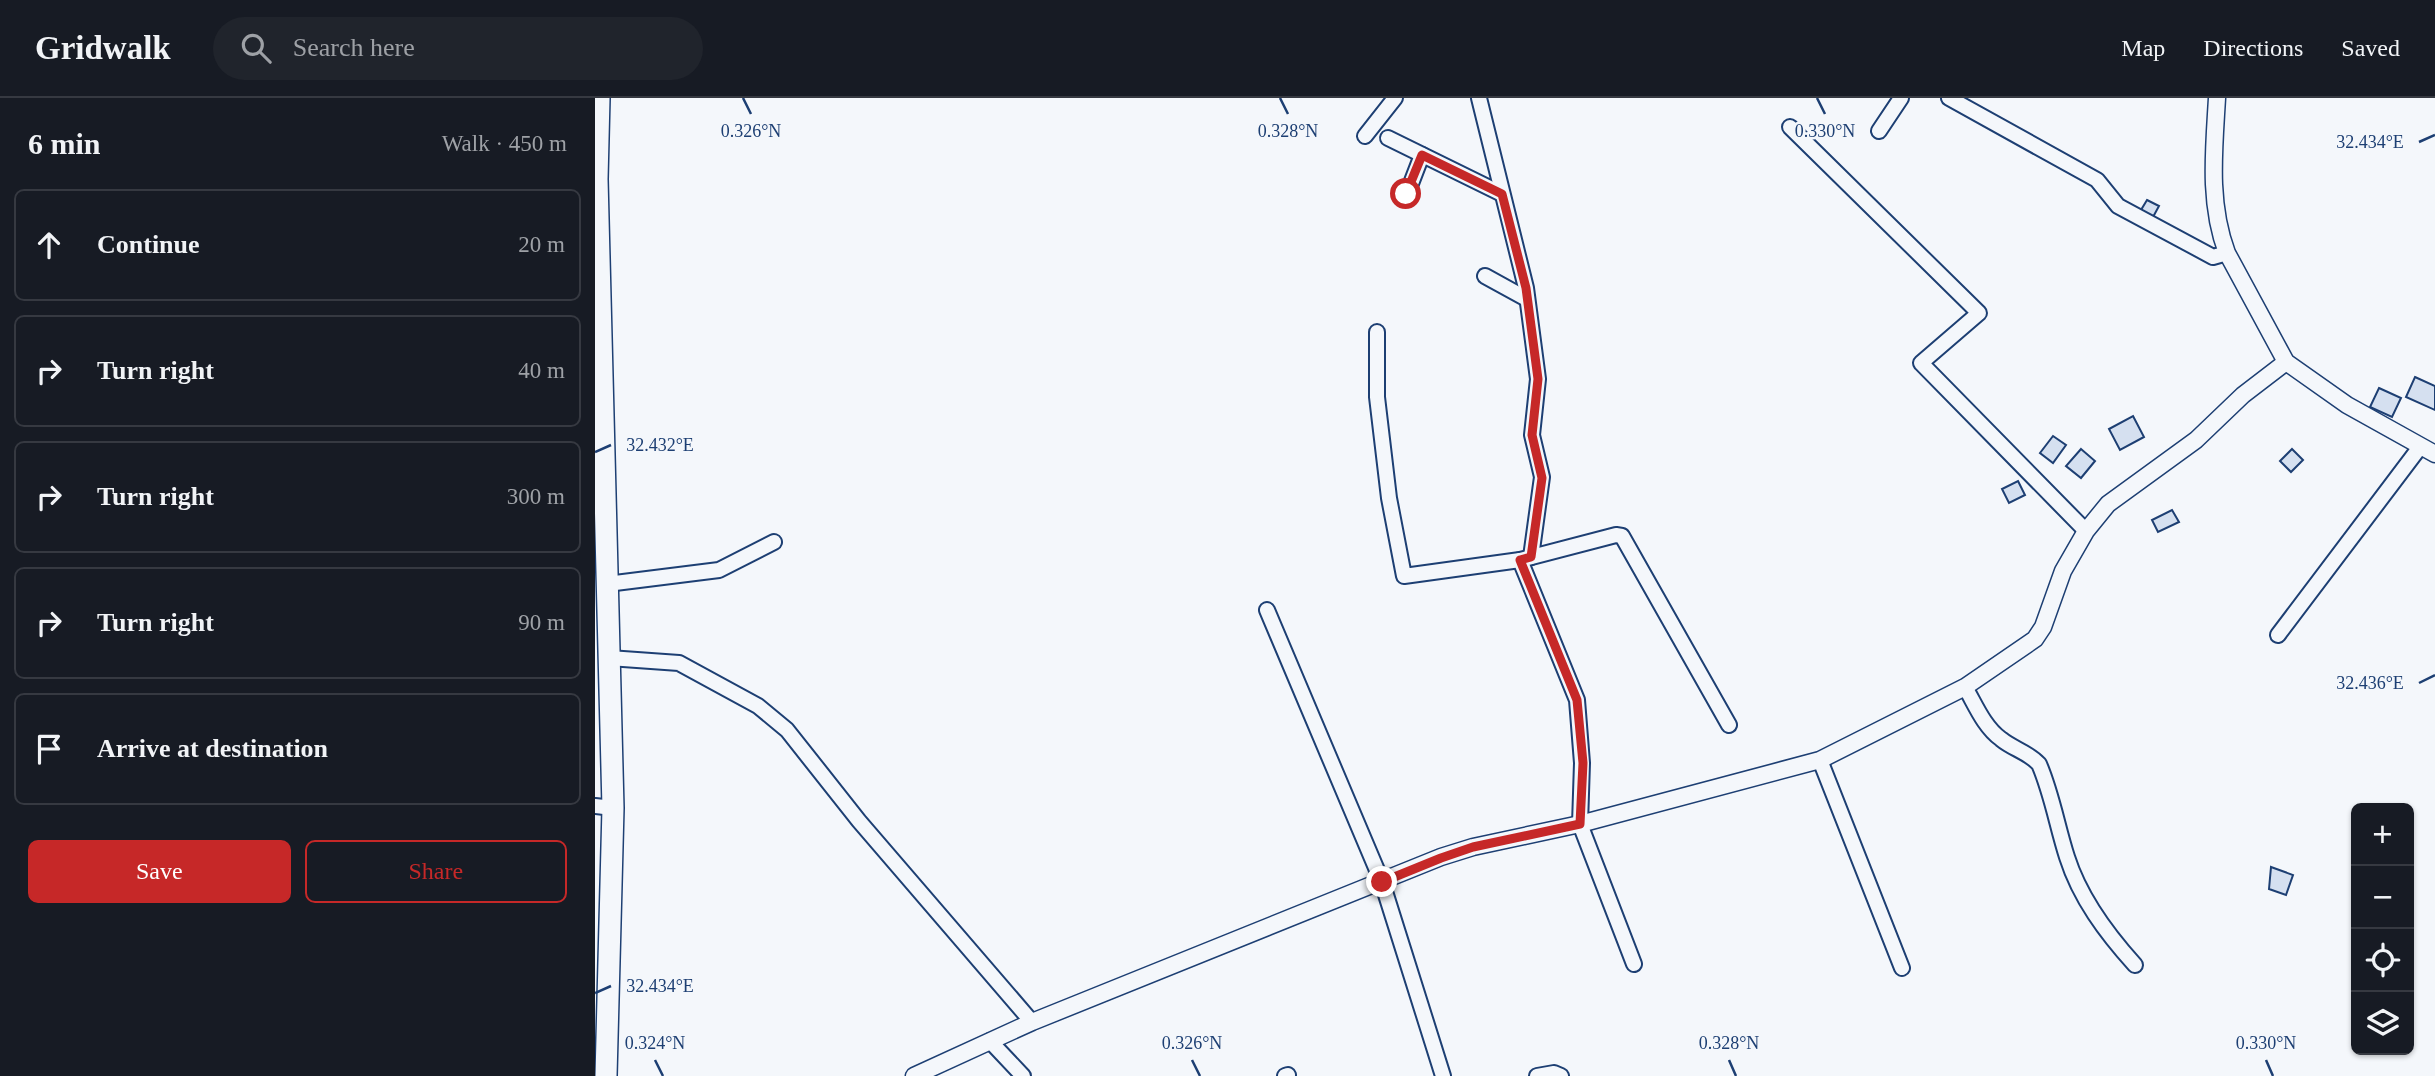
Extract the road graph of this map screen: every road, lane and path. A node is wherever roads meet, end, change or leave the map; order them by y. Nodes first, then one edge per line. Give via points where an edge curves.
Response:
1 (599, 98) edge
2 (1395, 98) edge
3 (1479, 98) edge
4 (1901, 98) edge
5 (1949, 98) edge
6 (2217, 98) edge
7 (1790, 127) dead end
8 (1879, 131) dead end
9 (1365, 136) dead end
10 (1388, 138) dead end
11 (1422, 155) junction
12 (596, 179) edge
13 (1406, 194) dead end
14 (1502, 194) junction
15 (2227, 253) junction
16 (1485, 276) dead end
17 (1527, 299) junction
18 (1377, 332) dead end
19 (2286, 362) junction
20 (2427, 450) edge
21 (2086, 531) junction
22 (774, 542) dead end
23 (1526, 558) junction
24 (607, 584) junction
25 (1267, 610) dead end
26 (2278, 635) dead end
27 (609, 658) junction
28 (1965, 687) junction
29 (1730, 725) dead end
30 (1820, 760) junction
31 (604, 807) edge
32 (1580, 824) junction
33 (1382, 882) junction
34 (1634, 964) dead end
35 (2135, 965) dead end
36 (1902, 968) dead end
37 (1032, 1022) junction
38 (991, 1041) junction
39 (606, 1076) edge
40 (914, 1076) edge
41 (1023, 1076) edge
42 (1443, 1076) edge
43 (1537, 1076) edge
44 (1561, 1076) edge

1 - 12 main road
2 - 9 street
3 - 14 street
4 - 8 street
5 - 15 street via 2097,180 2118,206 2213,257
6 - 15 street via 2213,197
7 - 21 street via 1979,313 1921,363
10 - 11 street
11 - 13 street
11 - 14 street
12 - 24 main road
14 - 17 street
15 - 19 street
16 - 17 street
17 - 23 street via 1538,379 1532,435 1542,478
18 - 23 street via 1378,410 1404,576
19 - 20 street via 2347,405
19 - 21 street via 2196,440 2108,504
20 - 26 street
21 - 28 street via 2063,571 2035,639
22 - 24 street via 719,570
23 - 29 street via 1622,536
23 - 32 street via 1577,700 1583,763
24 - 27 main road
25 - 33 street
27 - 31 main road
27 - 37 street via 679,663 758,706 787,730
28 - 30 street
28 - 35 street via 1990,729 2039,764 2079,886 2108,935
30 - 32 street
30 - 36 street
31 - 39 main road
32 - 33 street via 1473,847
32 - 34 street
33 - 37 street
33 - 42 street
37 - 38 street
38 - 40 street
38 - 41 street
43 - 44 street

